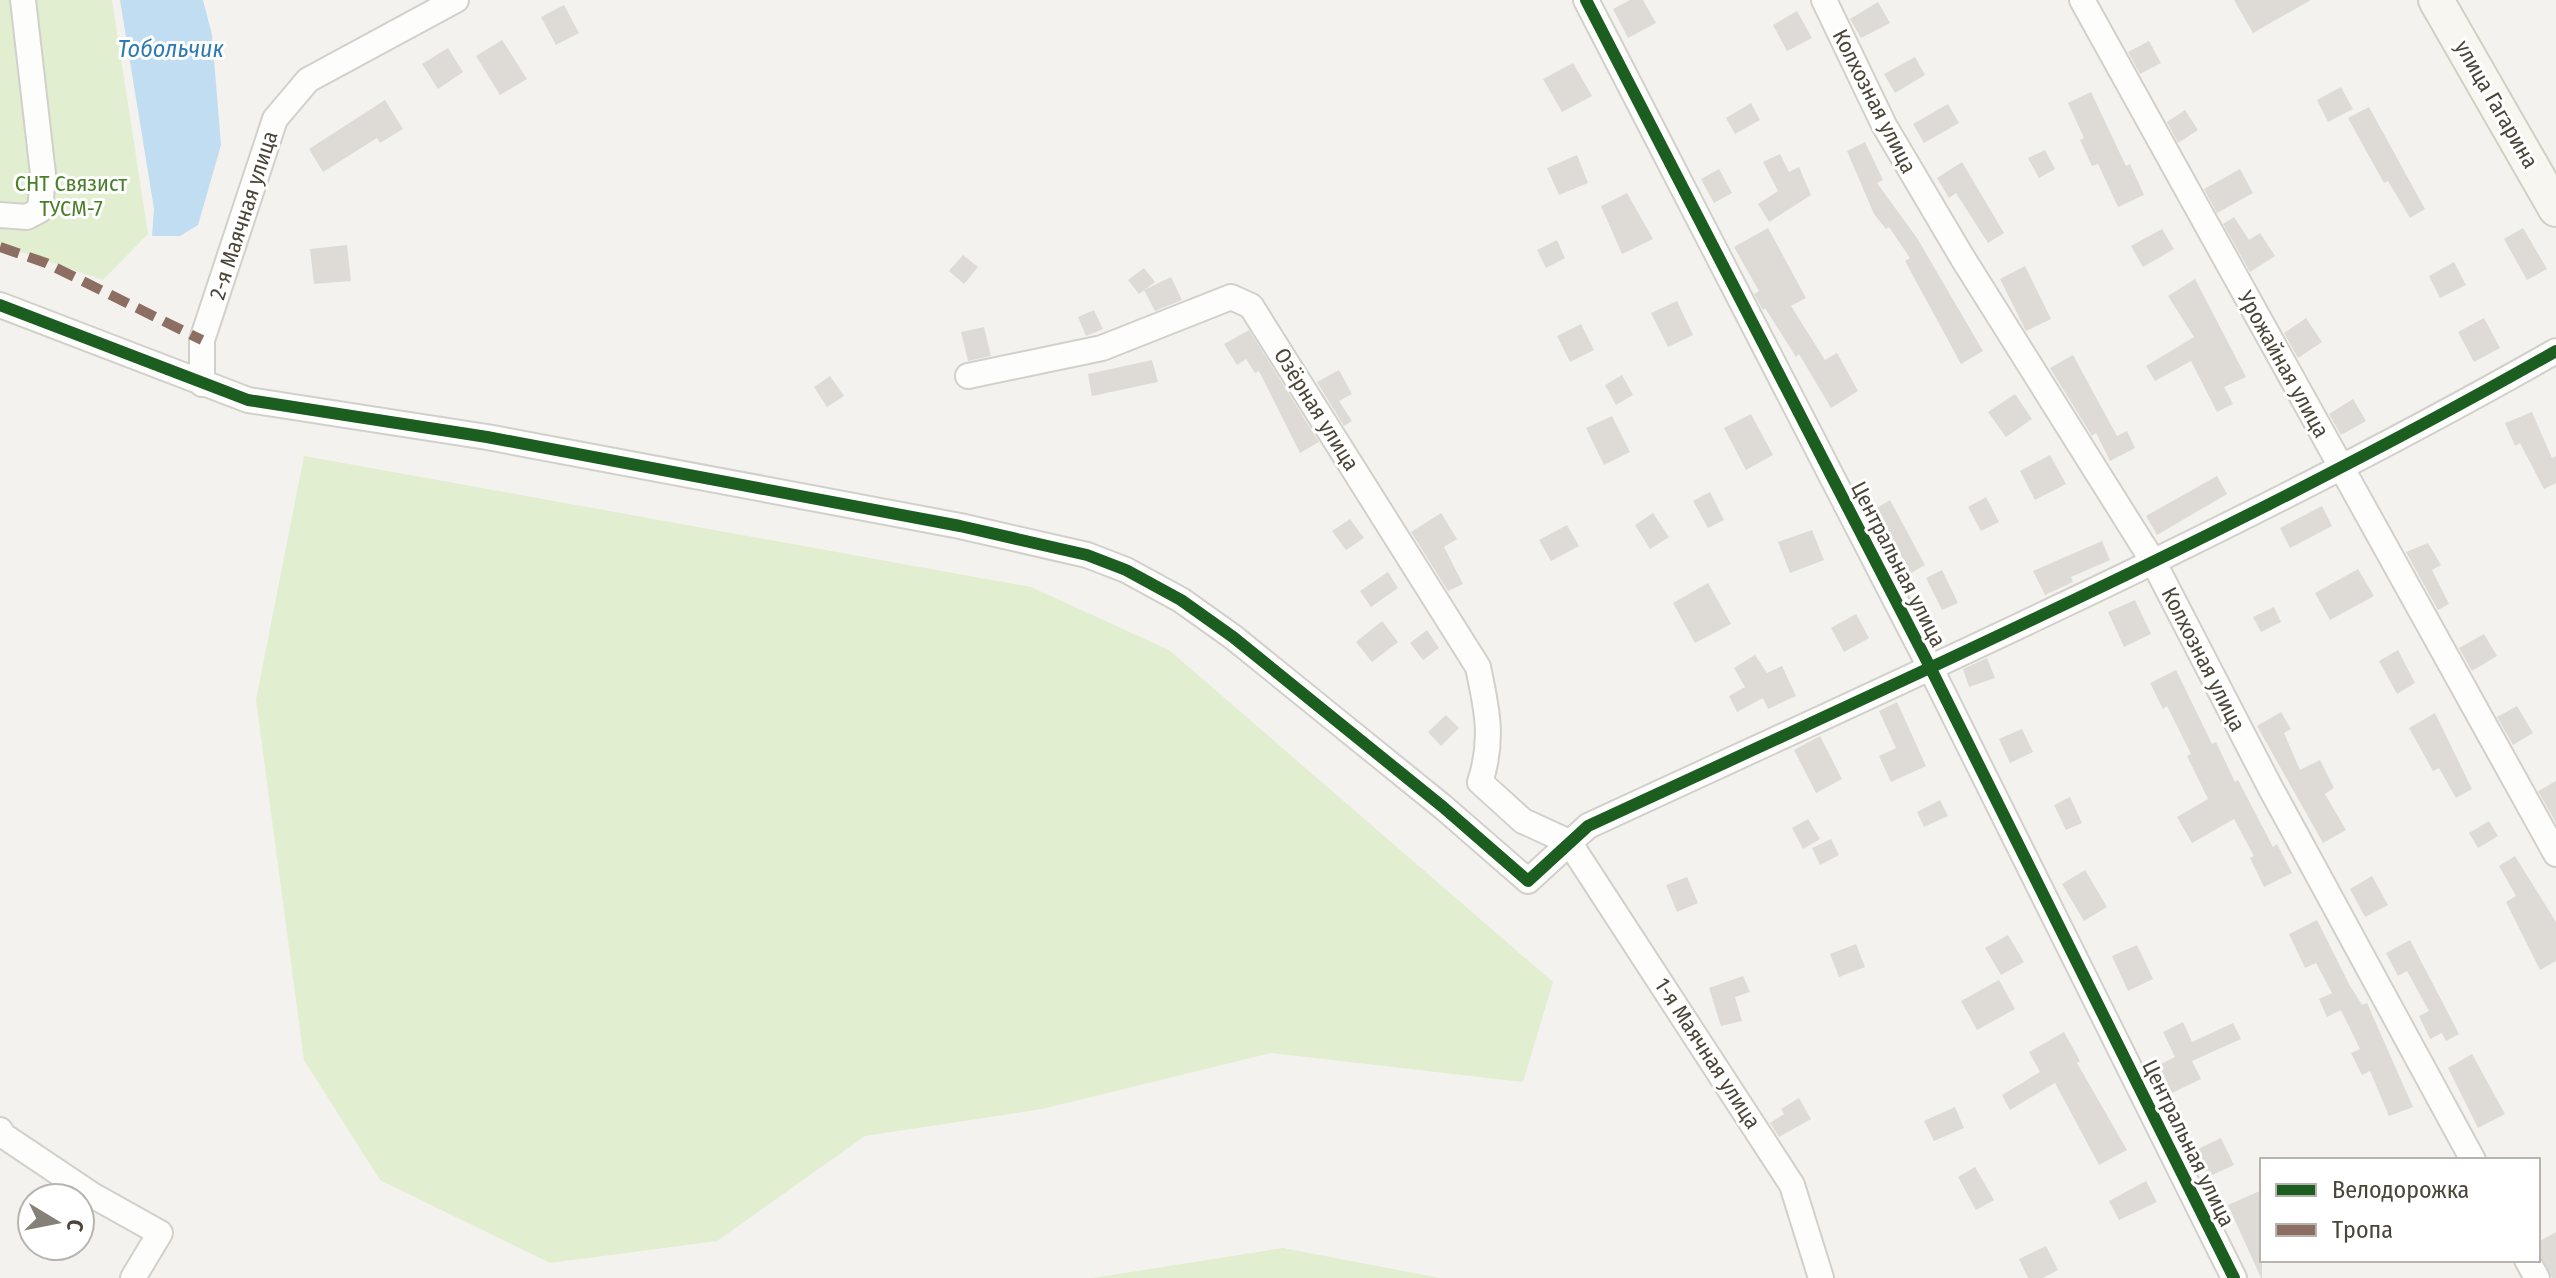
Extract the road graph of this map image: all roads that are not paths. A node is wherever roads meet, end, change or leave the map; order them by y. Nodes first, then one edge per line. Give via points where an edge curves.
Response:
1 (23, 0) edge
2 (456, 0) edge
3 (1586, 0) edge
4 (1824, 0) edge
5 (2082, 0) edge
6 (2436, 0) edge
7 (2556, 209) edge
8 (0, 215) edge
9 (0, 305) edge
10 (2556, 351) edge
11 (968, 376) dead end
12 (202, 384) junction
13 (2342, 470) junction
14 (2154, 563) junction
15 (1930, 667) junction
16 (1569, 842) junction
17 (2556, 854) edge
18 (1, 1135) edge
19 (2472, 1158) edge
20 (133, 1278) edge
21 (1821, 1278) edge
22 (2234, 1278) edge

1 - 8 street via 43,174 40,210 27,217
2 - 12 street, 2-я Маячная улица via 308,80 275,119 202,340
3 - 15 street, Центральная улица
4 - 14 street, Колхозная улица via 1900,151
5 - 13 street, Урожайная улица
6 - 7 main road, улица Гагарина
9 - 12 street
10 - 13 street
11 - 16 street, Озёрная улица via 1102,348 1231,297 1243,300 1258,314 1478,667 1490,721 1489,753 1480,782 1523,821
12 - 16 street via 248,400 502,440 1087,555 1181,600 1233,637 1528,881
13 - 14 street
13 - 17 street, Урожайная улица
14 - 15 street
14 - 19 street, Колхозная улица
15 - 16 street via 1588,826
15 - 22 street, Центральная улица
16 - 21 street, 1-я Маячная улица via 1792,1185
18 - 20 street via 160,1233

